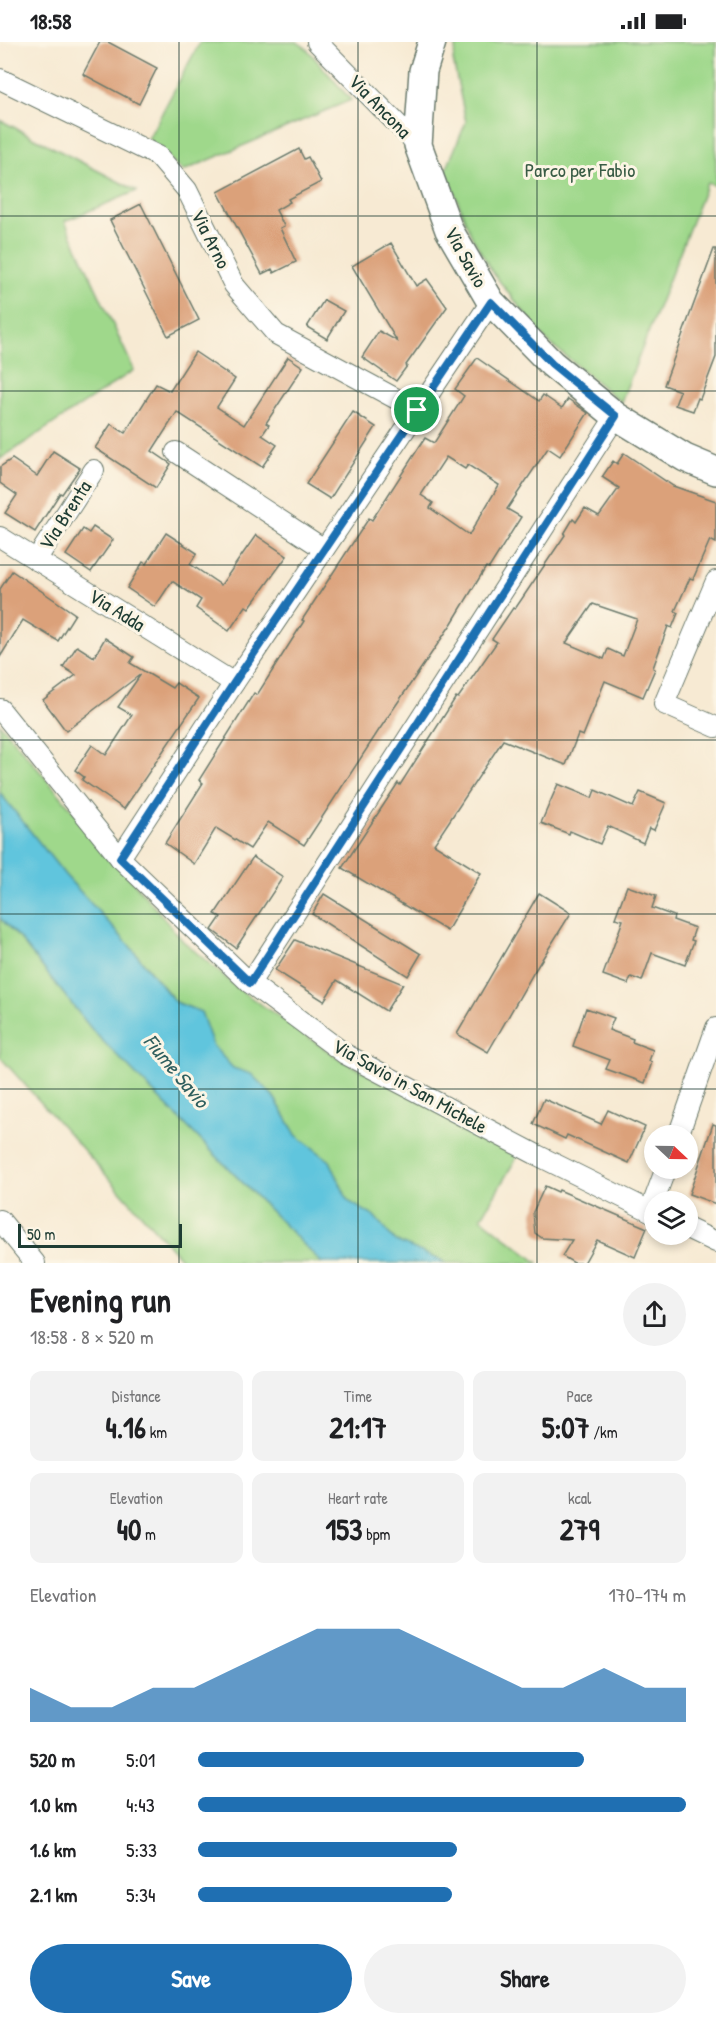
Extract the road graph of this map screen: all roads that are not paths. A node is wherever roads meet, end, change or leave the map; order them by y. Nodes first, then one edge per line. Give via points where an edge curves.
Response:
1 (317, 42) edge
2 (432, 42) edge
3 (0, 80) edge
4 (418, 145) junction
5 (491, 302) junction
6 (417, 410) junction
7 (616, 416) junction
8 (176, 452) dead end
9 (94, 470) dead end
10 (716, 471) edge
11 (0, 537) edge
12 (324, 549) junction
13 (36, 560) junction
14 (716, 581) edge
15 (234, 683) junction
16 (0, 709) edge
17 (716, 727) edge
18 (120, 858) junction
19 (250, 983) junction
20 (716, 1028) edge
21 (682, 1125) edge
22 (644, 1208) edge
23 (0, 1220) edge
24 (698, 1233) edge
25 (716, 1242) edge
26 (35, 1263) edge

1 - 4 street, Via Ancona
2 - 4 street, Via Savio via 423,71
3 - 6 street, Via Arno via 158,156 187,190 234,285 276,334
4 - 5 street, Via Savio via 449,230
5 - 6 street
5 - 7 street, Via Savio via 552,364
6 - 12 street
7 - 10 street, Via Savio via 685,458
7 - 19 street
8 - 12 street
9 - 13 street, Via Brenta
11 - 13 street, Via Adda
12 - 15 street
13 - 15 street, Via Adda
14 - 17 street via 664,704
15 - 18 street
16 - 18 street, Via Savio in San Michele
18 - 19 street, Via Savio in San Michele
19 - 22 street, Via Savio in San Michele via 345,1054
20 - 21 street
23 - 26 street
24 - 25 street

